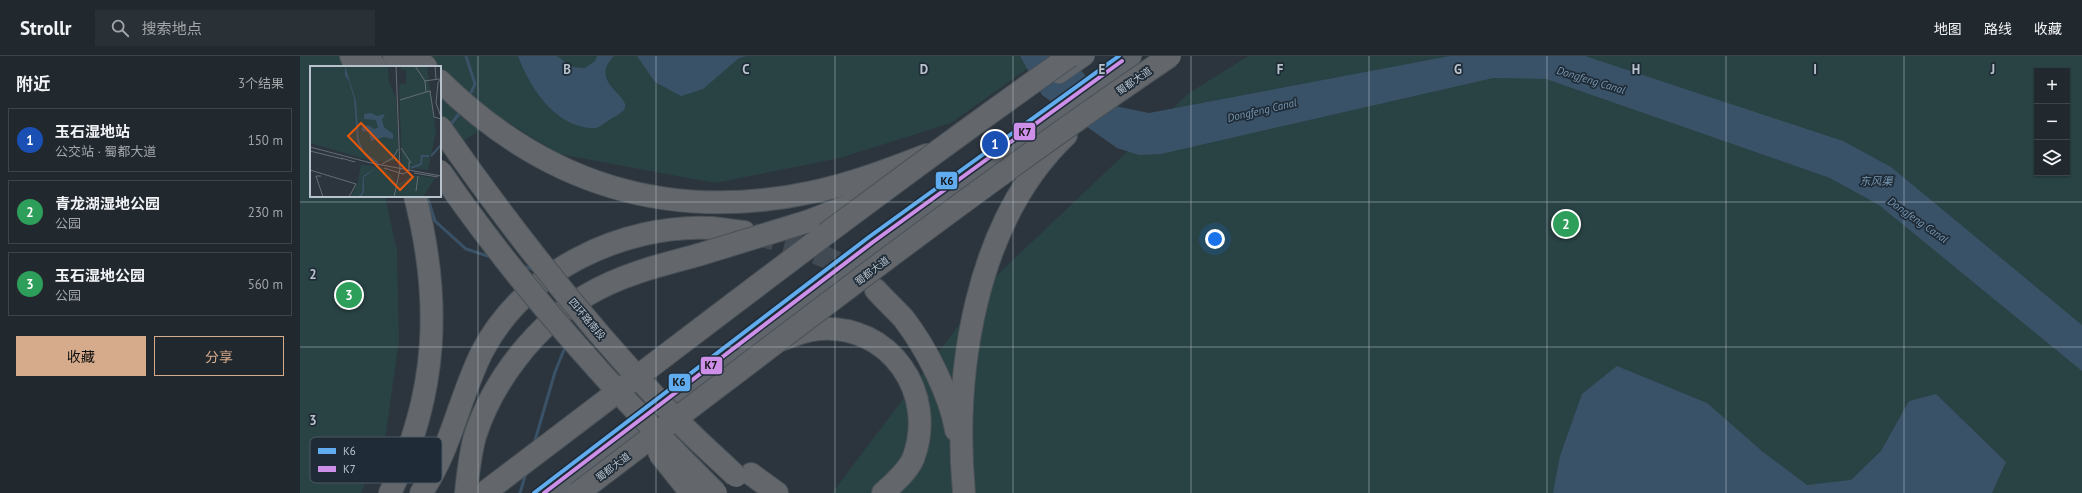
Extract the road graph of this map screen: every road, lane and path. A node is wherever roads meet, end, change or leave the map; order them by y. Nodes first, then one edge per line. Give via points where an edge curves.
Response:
1 (351, 56) edge
2 (368, 56) edge
3 (394, 56) edge
4 (416, 56) edge
5 (1066, 56) edge
6 (1070, 56) edge
7 (1085, 56) edge
8 (1158, 56) edge
9 (1170, 56) edge
10 (1127, 65) edge
11 (356, 66) edge
12 (374, 66) edge
13 (399, 66) edge
14 (425, 66) edge
15 (441, 82) edge
16 (1004, 106) junction
17 (441, 128) edge
18 (1032, 147) junction
19 (928, 155) junction
20 (441, 172) edge
21 (415, 197) edge
22 (744, 232) tunnel mouth
23 (876, 290) tunnel mouth
24 (764, 347) junction
25 (600, 373) junction
26 (413, 437) edge
27 (442, 452) edge
28 (961, 463) junction
29 (747, 481) edge
30 (395, 483) edge
31 (426, 483) edge
32 (390, 493) edge
33 (421, 493) edge
34 (466, 493) edge
35 (484, 493) edge
36 (497, 493) edge
37 (551, 493) edge
38 (570, 493) edge
39 (578, 493) edge
40 (691, 493) edge
41 (716, 493) edge
42 (777, 493) edge
43 (883, 493) edge
44 (964, 493) edge

1 - 11 highway
2 - 12 highway
3 - 13 highway
4 - 14 highway
5 - 16 highway, bridge
6 - 35 highway, bridge via 836,225
7 - 16 main road
8 - 10 highway
9 - 39 highway, 蜀都大道, bridge via 884,262
10 - 18 main road
10 - 18 highway, bridge via 1056,144
15 - 19 highway via 504,136 528,151 575,174 614,188 654,197 701,203 754,202 813,192 872,176
16 - 19 highway
16 - 36 main road via 900,188
17 - 29 highway, 四环路南段, bridge via 521,240 584,316 665,407
18 - 24 highway
18 - 28 highway via 1027,182 1000,231 987,266 972,323 964,391
18 - 37 main road via 794,305
19 - 34 highway, bridge via 885,186 850,205 810,221 660,265 628,277 587,295 558,316 532,340 505,374 486,410 475,436
20 - 25 highway, bridge via 516,271
21 - 26 highway via 431,274 433,315 432,357
22 - 27 highway via 710,228 674,230 623,240 578,257 536,285 504,318 483,351 467,385 450,437
23 - 28 highway via 904,319 928,358 946,397 955,425
24 - 38 highway
24 - 43 highway via 794,335 819,329 846,330 867,337 889,352 906,370 915,389 920,410 920,437 912,460 898,480
25 - 40 highway, bridge
25 - 41 highway, bridge
28 - 44 highway
29 - 42 highway, 四环路南段
30 - 32 highway
31 - 33 highway

